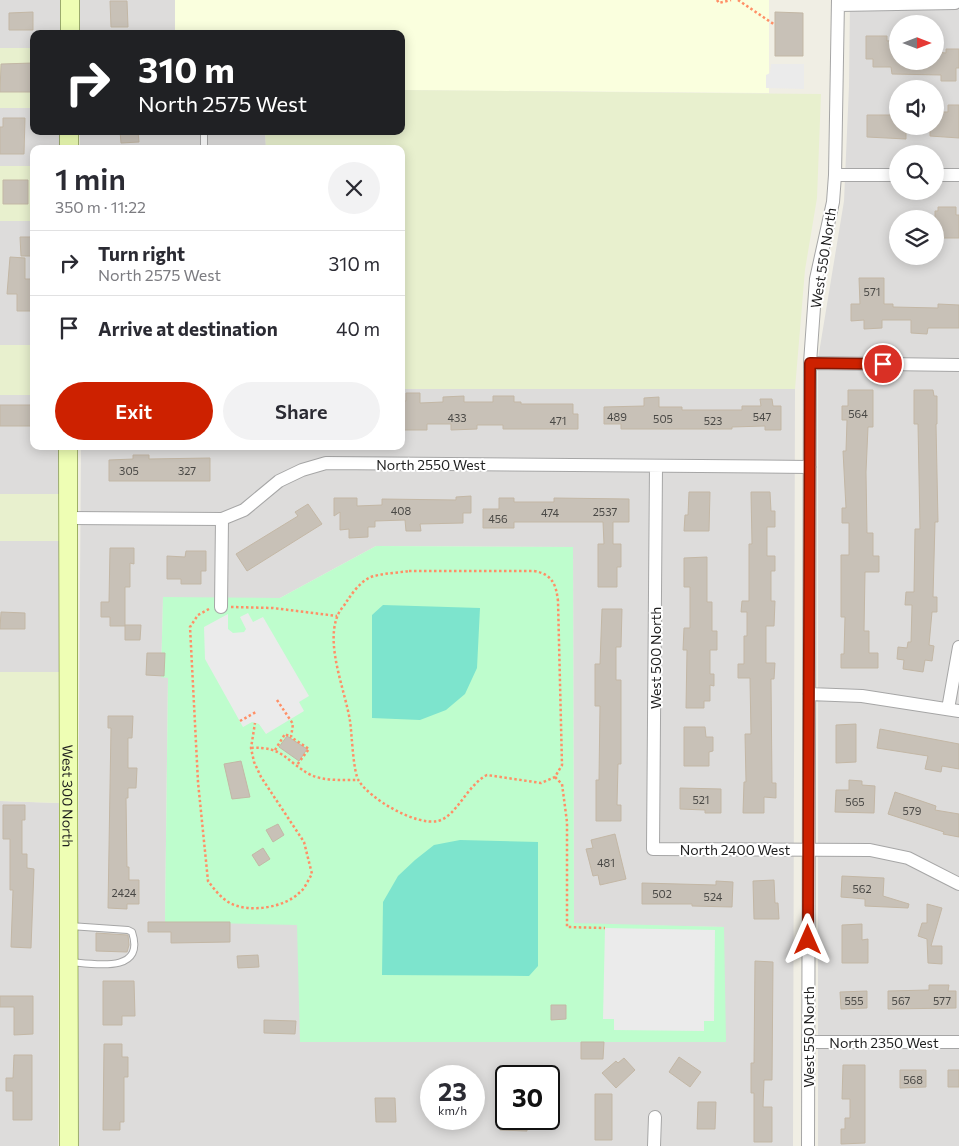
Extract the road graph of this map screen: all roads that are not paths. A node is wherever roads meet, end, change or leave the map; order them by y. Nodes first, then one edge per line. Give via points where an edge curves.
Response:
1 (70, 0) edge
2 (838, 2) edge
3 (955, 3) dead end
4 (70, 30) edge
5 (835, 175) junction
6 (889, 175) edge
7 (944, 175) edge
8 (959, 175) edge
9 (810, 363) junction
10 (959, 365) edge
11 (68, 450) edge
12 (656, 466) junction
13 (810, 467) junction
14 (68, 518) junction
15 (222, 519) junction
16 (221, 608) road end
17 (959, 647) edge
18 (809, 694) junction
19 (953, 710) edge
20 (653, 849) joint
21 (807, 850) junction
22 (959, 884) edge
23 (69, 926) junction
24 (69, 962) junction
25 (808, 1042) junction
26 (959, 1042) edge
27 (655, 1117) dead end
28 (69, 1146) edge
29 (654, 1146) edge
30 (808, 1146) edge

1 - 4 main road
2 - 3 street
2 - 5 street, West 550 North
5 - 6 street
5 - 9 street, West 550 North via 816,279
7 - 8 street
9 - 10 street
9 - 13 street, West 550 North
11 - 14 main road, West 300 North
12 - 13 street, North 2550 West
12 - 15 street, North 2550 West via 326,464 278,481 244,510
12 - 20 street, West 500 North
13 - 18 street, West 550 North
14 - 15 street, North 2550 West
14 - 23 main road, West 300 North
15 - 16 street
17 - 19 street
18 - 19 street via 862,696
18 - 21 street, West 550 North
20 - 21 street, North 2400 West
21 - 22 street, North 2400 West via 870,850 908,858
21 - 25 street, West 550 North
23 - 24 main road, West 300 North
23 - 24 lane via 128,930 134,937 133,954 123,962
24 - 28 main road, West 300 North
25 - 26 street, North 2350 West
25 - 30 street, West 550 North
27 - 29 street

